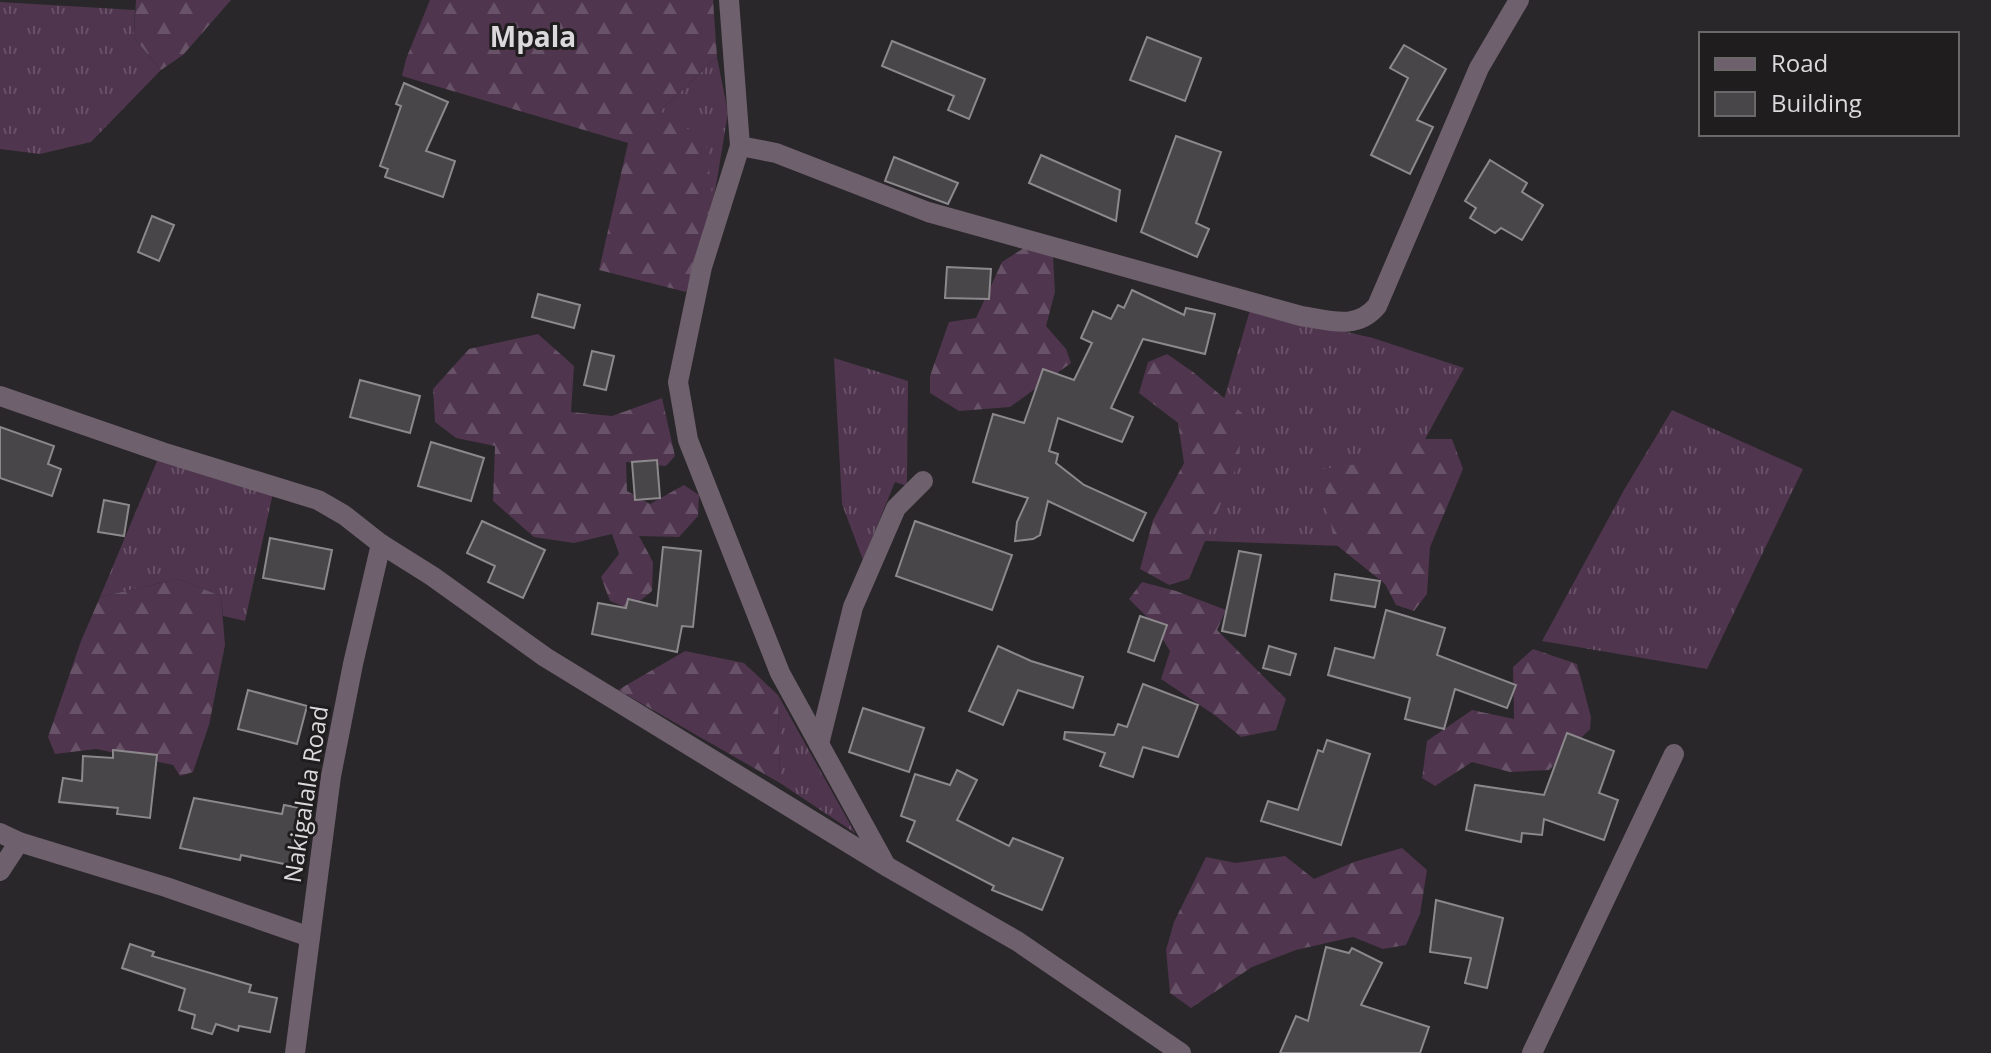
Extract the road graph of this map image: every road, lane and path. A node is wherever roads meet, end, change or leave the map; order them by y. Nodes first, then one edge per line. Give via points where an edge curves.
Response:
1 (729, 0) edge
2 (1519, 0) edge
3 (740, 146) junction
4 (0, 396) edge
5 (923, 481) dead end
6 (381, 544) junction
7 (819, 744) junction
8 (1674, 754) dead end
9 (0, 833) edge
10 (19, 842) junction
11 (886, 866) junction
12 (0, 871) edge
13 (310, 937) junction
14 (295, 1053) edge
15 (1181, 1053) edge
16 (1532, 1053) edge

1 - 3 street
2 - 3 street via 1479,68 1377,306 1362,320 1301,316 928,212 776,153
3 - 7 street via 702,267 678,382 688,440 780,673
4 - 6 street via 318,500
5 - 7 street via 896,508 853,607
6 - 11 street via 545,657
6 - 13 street, Nakigalala Road via 331,776
7 - 11 street
8 - 16 street
9 - 10 street
10 - 12 street
10 - 13 street
11 - 15 street via 1017,941
13 - 14 street, Nakigalala Road

